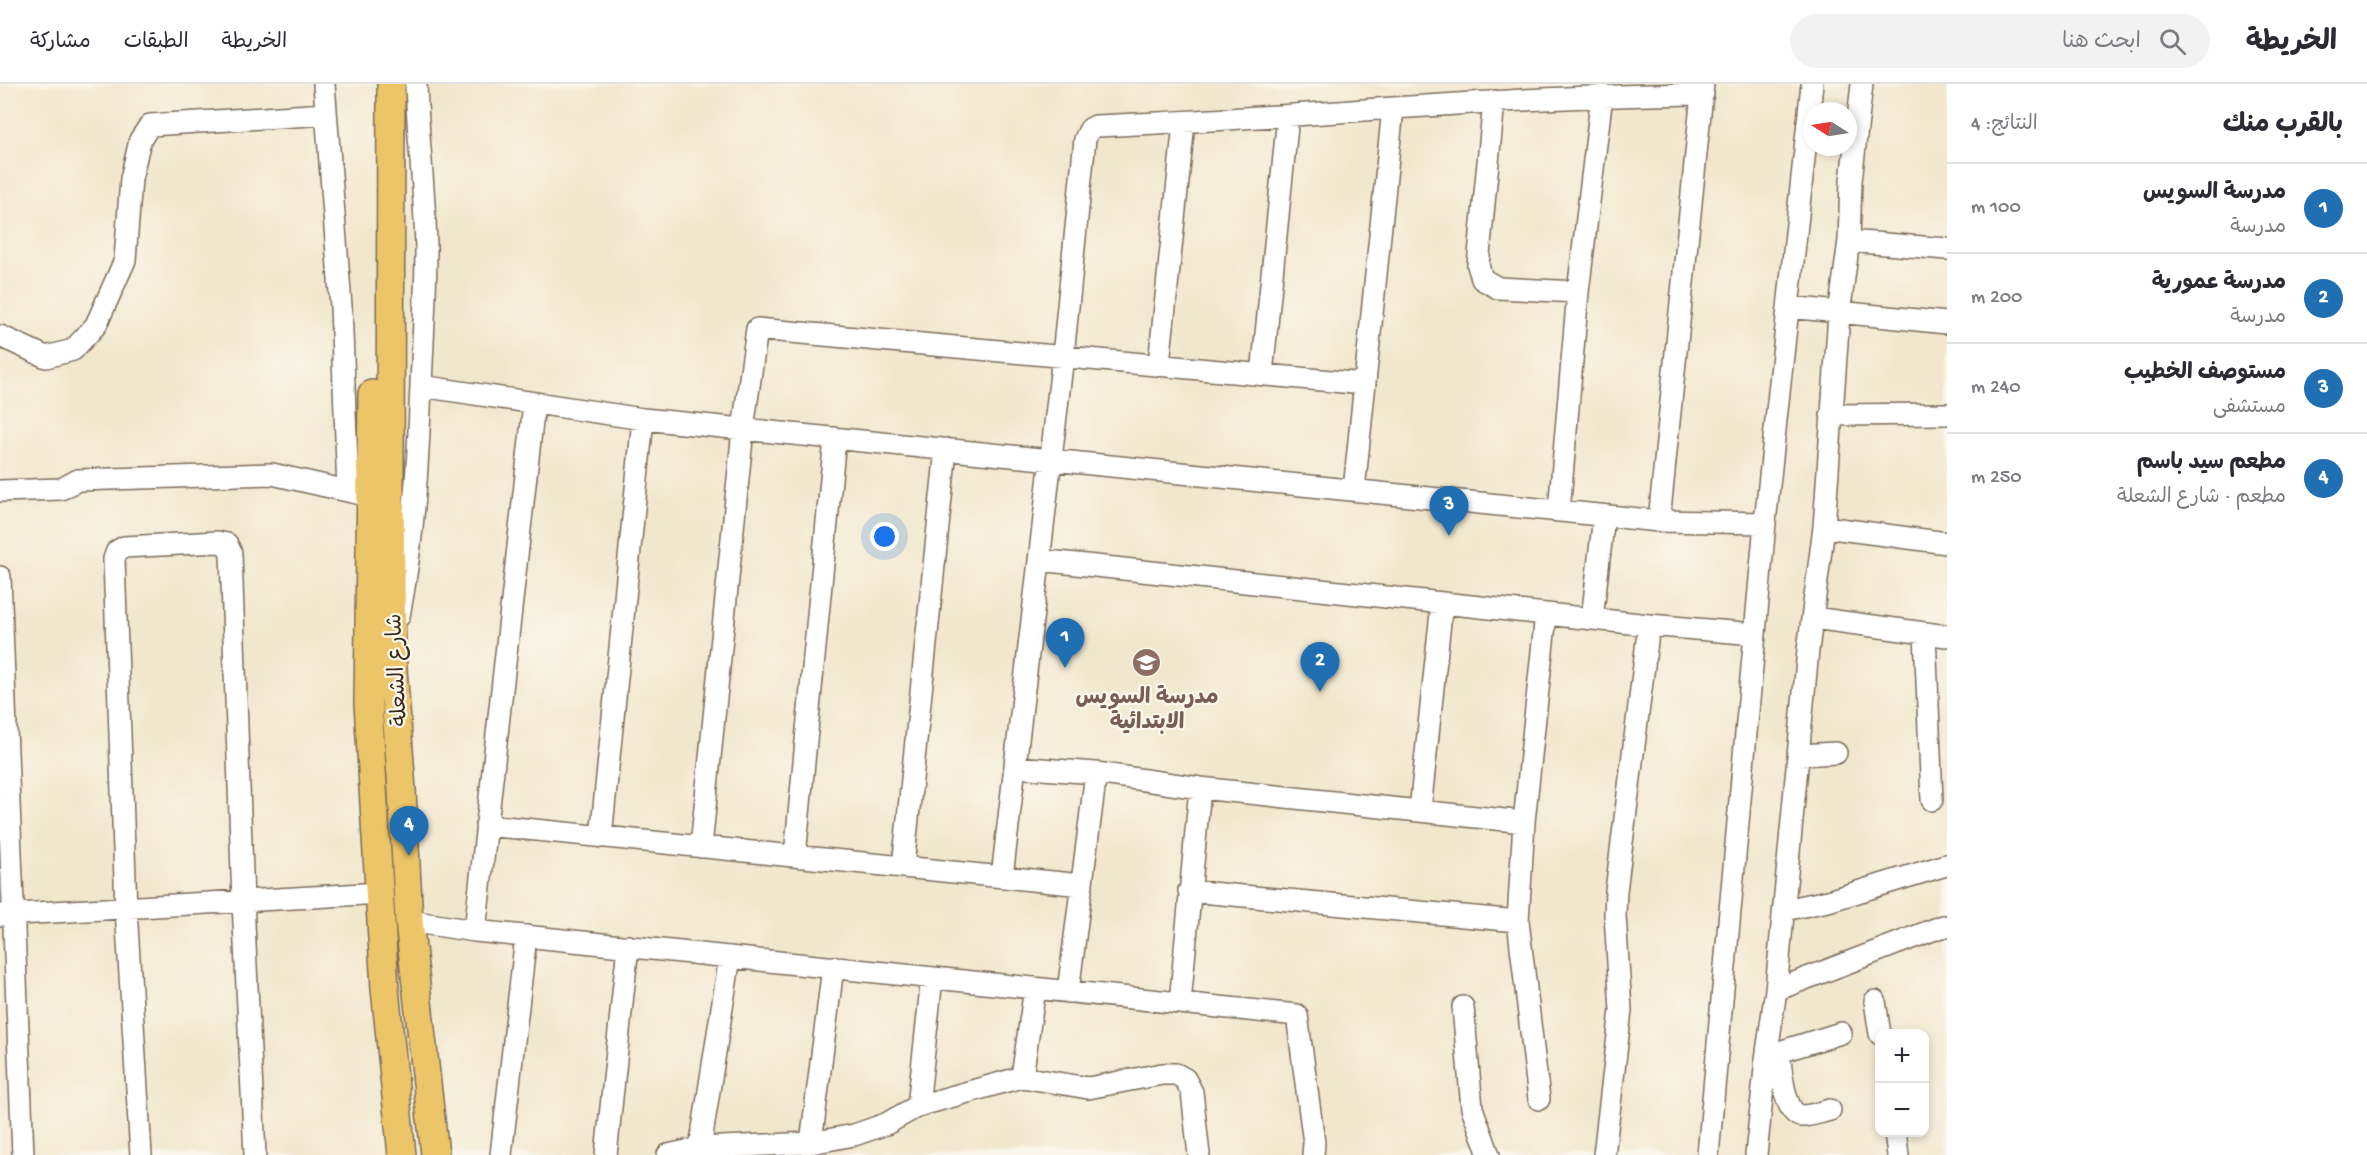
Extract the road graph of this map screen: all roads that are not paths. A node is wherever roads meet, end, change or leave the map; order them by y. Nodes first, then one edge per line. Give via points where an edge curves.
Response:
1 (324, 84) edge
2 (373, 84) edge
3 (391, 84) edge
4 (416, 84) edge
5 (1812, 84) edge
6 (1862, 84) edge
7 (1703, 89) edge
8 (1602, 95) junction
9 (1494, 101) junction
10 (1393, 108) junction
11 (326, 114) junction
12 (1288, 116) junction
13 (1184, 123) junction
14 (382, 184) junction
15 (1849, 241) junction
16 (1947, 249) edge
17 (1578, 292) junction
18 (1789, 307) junction
19 (1839, 314) junction
20 (1947, 323) edge
21 (0, 336) edge
22 (1063, 356) junction
23 (1159, 364) junction
24 (1262, 374) junction
25 (1365, 384) junction
26 (421, 386) junction
27 (534, 404) junction
28 (1947, 414) edge
29 (1831, 415) junction
30 (643, 419) junction
31 (743, 429) junction
32 (835, 438) junction
33 (946, 449) junction
34 (1051, 460) junction
35 (1353, 490) junction
36 (0, 491) edge
37 (359, 494) junction
38 (1559, 511) junction
39 (1604, 516) junction
40 (1659, 521) junction
41 (1765, 523) junction
42 (1824, 527) junction
43 (1947, 543) edge
44 (1039, 560) junction
45 (0, 578) edge
46 (1442, 603) junction
47 (1546, 614) junction
48 (1813, 618) junction
49 (1592, 619) junction
50 (1650, 625) junction
51 (1755, 634) junction
52 (1925, 634) junction
53 (1947, 636) edge
54 (392, 655) junction
55 (1836, 753) dead end
56 (1798, 755) junction
57 (1015, 767) junction
58 (1096, 773) junction
59 (1200, 788) junction
60 (1932, 800) dead end
61 (1420, 810) junction
62 (1524, 822) junction
63 (486, 825) junction
64 (601, 837) junction
65 (701, 847) junction
66 (795, 856) junction
67 (1946, 865) edge
68 (903, 867) junction
69 (1002, 877) junction
70 (1082, 885) junction
71 (1189, 891) junction
72 (381, 893) junction
73 (243, 902) junction
74 (126, 909) junction
75 (1784, 910) junction
76 (7, 915) edge
77 (409, 921) junction
78 (1518, 921) junction
79 (1947, 927) edge
80 (475, 931) junction
81 (526, 936) junction
82 (628, 946) junction
83 (730, 957) junction
84 (833, 968) junction
85 (932, 978) junction
86 (1035, 988) junction
87 (1776, 990) junction
88 (1068, 992) junction
89 (1875, 1001) dead end
90 (1180, 1003) junction
91 (1463, 1008) dead end
92 (1879, 1029) edge
93 (1840, 1033) dead end
94 (1772, 1056) junction
95 (1022, 1077) junction
96 (1539, 1099) dead end
97 (918, 1106) junction
98 (1830, 1110) dead end
99 (1896, 1137) edge
100 (811, 1143) junction
101 (700, 1148) junction
102 (23, 1155) edge
103 (141, 1155) edge
104 (255, 1155) edge
105 (402, 1155) edge
106 (435, 1155) edge
107 (501, 1155) edge
108 (606, 1155) edge
109 (668, 1155) edge
110 (1199, 1155) edge
111 (1313, 1155) edge
112 (1489, 1155) edge
113 (1604, 1155) edge
114 (1708, 1155) edge
115 (1756, 1155) edge
116 (1898, 1155) edge

1 - 11 street
2 - 14 main road
3 - 14 main road
4 - 26 street via 426,247
5 - 18 street
6 - 15 street
7 - 8 street
7 - 40 street
8 - 9 street
8 - 17 street
9 - 10 street
9 - 17 street via 1478,265 1482,279 1498,288
10 - 12 street
10 - 25 street
11 - 21 street via 150,125 140,140 131,179 125,260 96,325 73,350 46,357
11 - 37 street
12 - 13 street
12 - 24 street
13 - 22 street via 1090,129 1085,139
13 - 23 street
14 - 37 main road, شارع الشعلة
14 - 54 main road, شارع الشعلة
15 - 16 street
15 - 19 street
17 - 38 street
18 - 19 street
18 - 41 street
19 - 20 street
19 - 29 street
22 - 23 street
22 - 31 street via 757,329
22 - 34 street
23 - 24 street
24 - 25 street
25 - 35 street
26 - 27 street
26 - 54 street via 412,541
27 - 30 street
27 - 63 street
28 - 29 street
29 - 42 street
30 - 31 street
30 - 64 street
31 - 32 street
31 - 65 street
32 - 33 street
32 - 66 street
33 - 34 street
33 - 68 street
34 - 35 street
34 - 44 street
35 - 38 street
36 - 37 street via 62,489 78,480 272,474
37 - 72 main road, شارع الشعلة
38 - 39 street
39 - 40 street
39 - 49 street
40 - 41 street
41 - 51 street
42 - 43 street
42 - 48 street
44 - 46 street
44 - 57 street
45 - 76 street
46 - 47 street
46 - 61 street
47 - 49 street
47 - 62 street
48 - 52 street
48 - 56 street
49 - 50 street
50 - 51 street
50 - 113 street via 1616,891 1621,1010
51 - 114 street
52 - 53 street
52 - 60 street
54 - 77 main road, شارع الشعلة
55 - 56 street
56 - 75 street
57 - 58 street
57 - 69 street
58 - 59 street
58 - 70 street
59 - 61 street
59 - 71 street
61 - 62 street
62 - 78 street
63 - 64 street
63 - 80 street
64 - 65 street
65 - 66 street
66 - 68 street
67 - 75 street via 1828,901
68 - 69 street
69 - 70 street
70 - 88 street
71 - 78 street
71 - 90 street
72 - 73 street
72 - 105 main road, شارع الشعلة via 388,1022
73 - 74 street
73 - 74 street via 231,553 227,544 217,542 124,547 114,559
73 - 104 street
74 - 76 street
74 - 103 street
75 - 87 street
76 - 102 street
77 - 80 street
77 - 106 main road, شارع الشعلة
78 - 96 street
79 - 87 street
80 - 81 street
81 - 82 street
81 - 107 street
82 - 83 street
82 - 108 street
83 - 84 street
83 - 101 street
84 - 85 street
84 - 100 street
85 - 86 street
85 - 97 street
86 - 88 street
86 - 95 street
87 - 94 street
88 - 90 street
89 - 92 street
90 - 111 street via 1297,1015
91 - 112 street via 1472,1108
93 - 94 street
94 - 98 street via 1793,1114 1801,1117
94 - 115 street
95 - 97 street
95 - 110 street via 1088,1089 1176,1074 1185,1079 1192,1092
97 - 100 street via 886,1124
99 - 116 street
100 - 101 street
101 - 109 street

